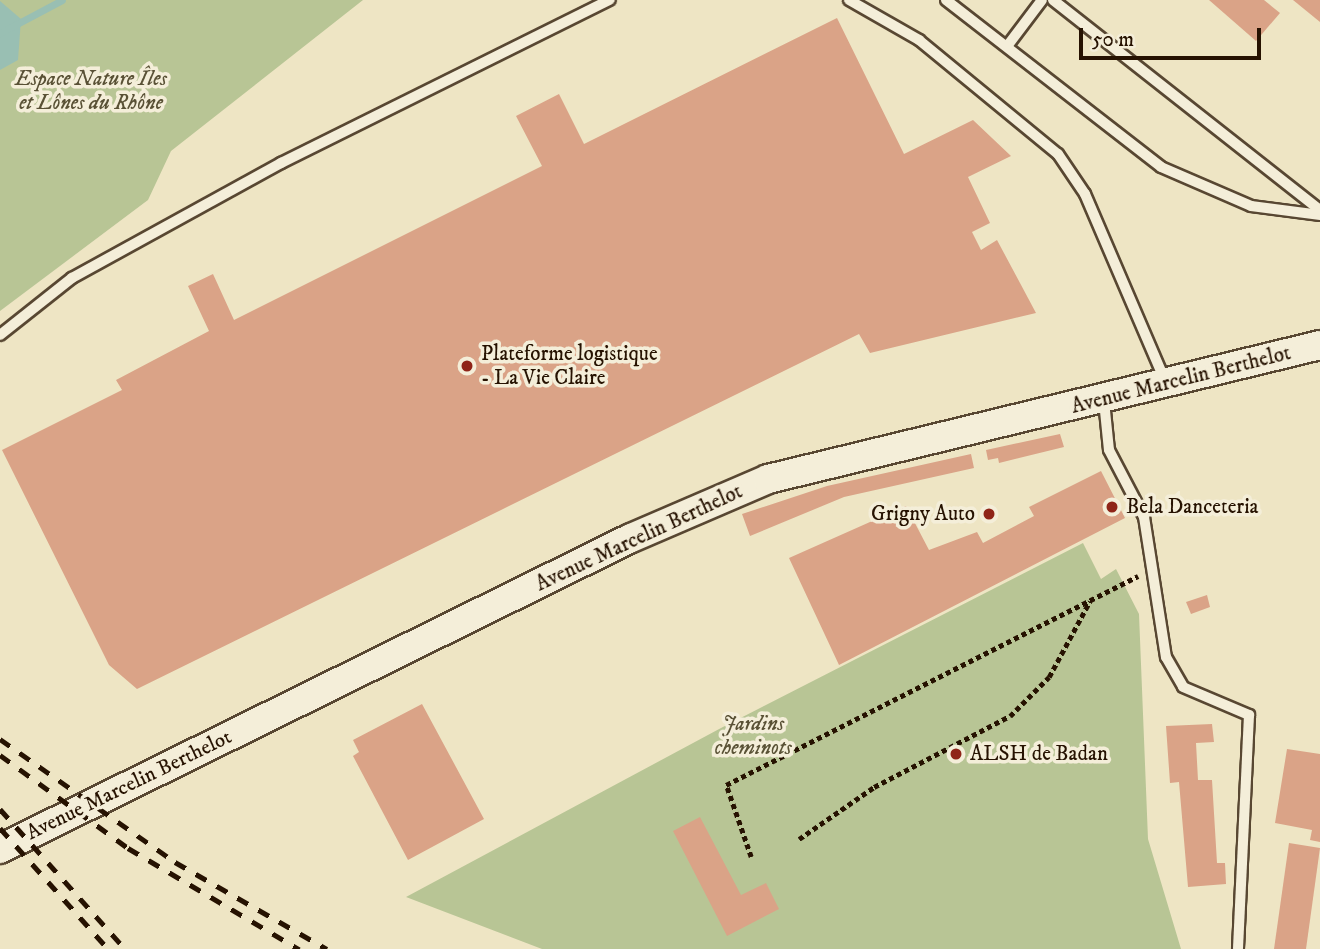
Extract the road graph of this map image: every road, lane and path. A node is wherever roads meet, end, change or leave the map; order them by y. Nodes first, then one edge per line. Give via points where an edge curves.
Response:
1 (610, 0) edge
2 (849, 0) edge
3 (946, 0) edge
4 (1042, 0) edge
5 (1053, 0) edge
6 (1008, 45) junction
7 (1320, 212) edge
8 (0, 335) edge
9 (1320, 345) edge
10 (1167, 384) junction
11 (1104, 400) junction
12 (1152, 569) junction
13 (1090, 601) junction
14 (799, 839) dead end
15 (0, 849) edge
16 (751, 857) dead end
17 (1238, 949) edge

1 - 8 lane via 258,176 72,278
2 - 10 lane via 919,40 1058,154 1086,194
3 - 6 lane
4 - 6 lane
5 - 7 lane
6 - 7 lane via 1161,167 1251,206
9 - 10 street, Avenue Marcelin Berthelot
10 - 11 street, Avenue Marcelin Berthelot
11 - 12 lane via 1109,450 1144,517
11 - 15 street, Avenue Marcelin Berthelot via 768,479 631,538
12 - 13 path
12 - 17 lane via 1166,657 1183,687 1250,715
13 - 14 path via 1049,677 1010,716 874,787
13 - 16 path via 726,785

